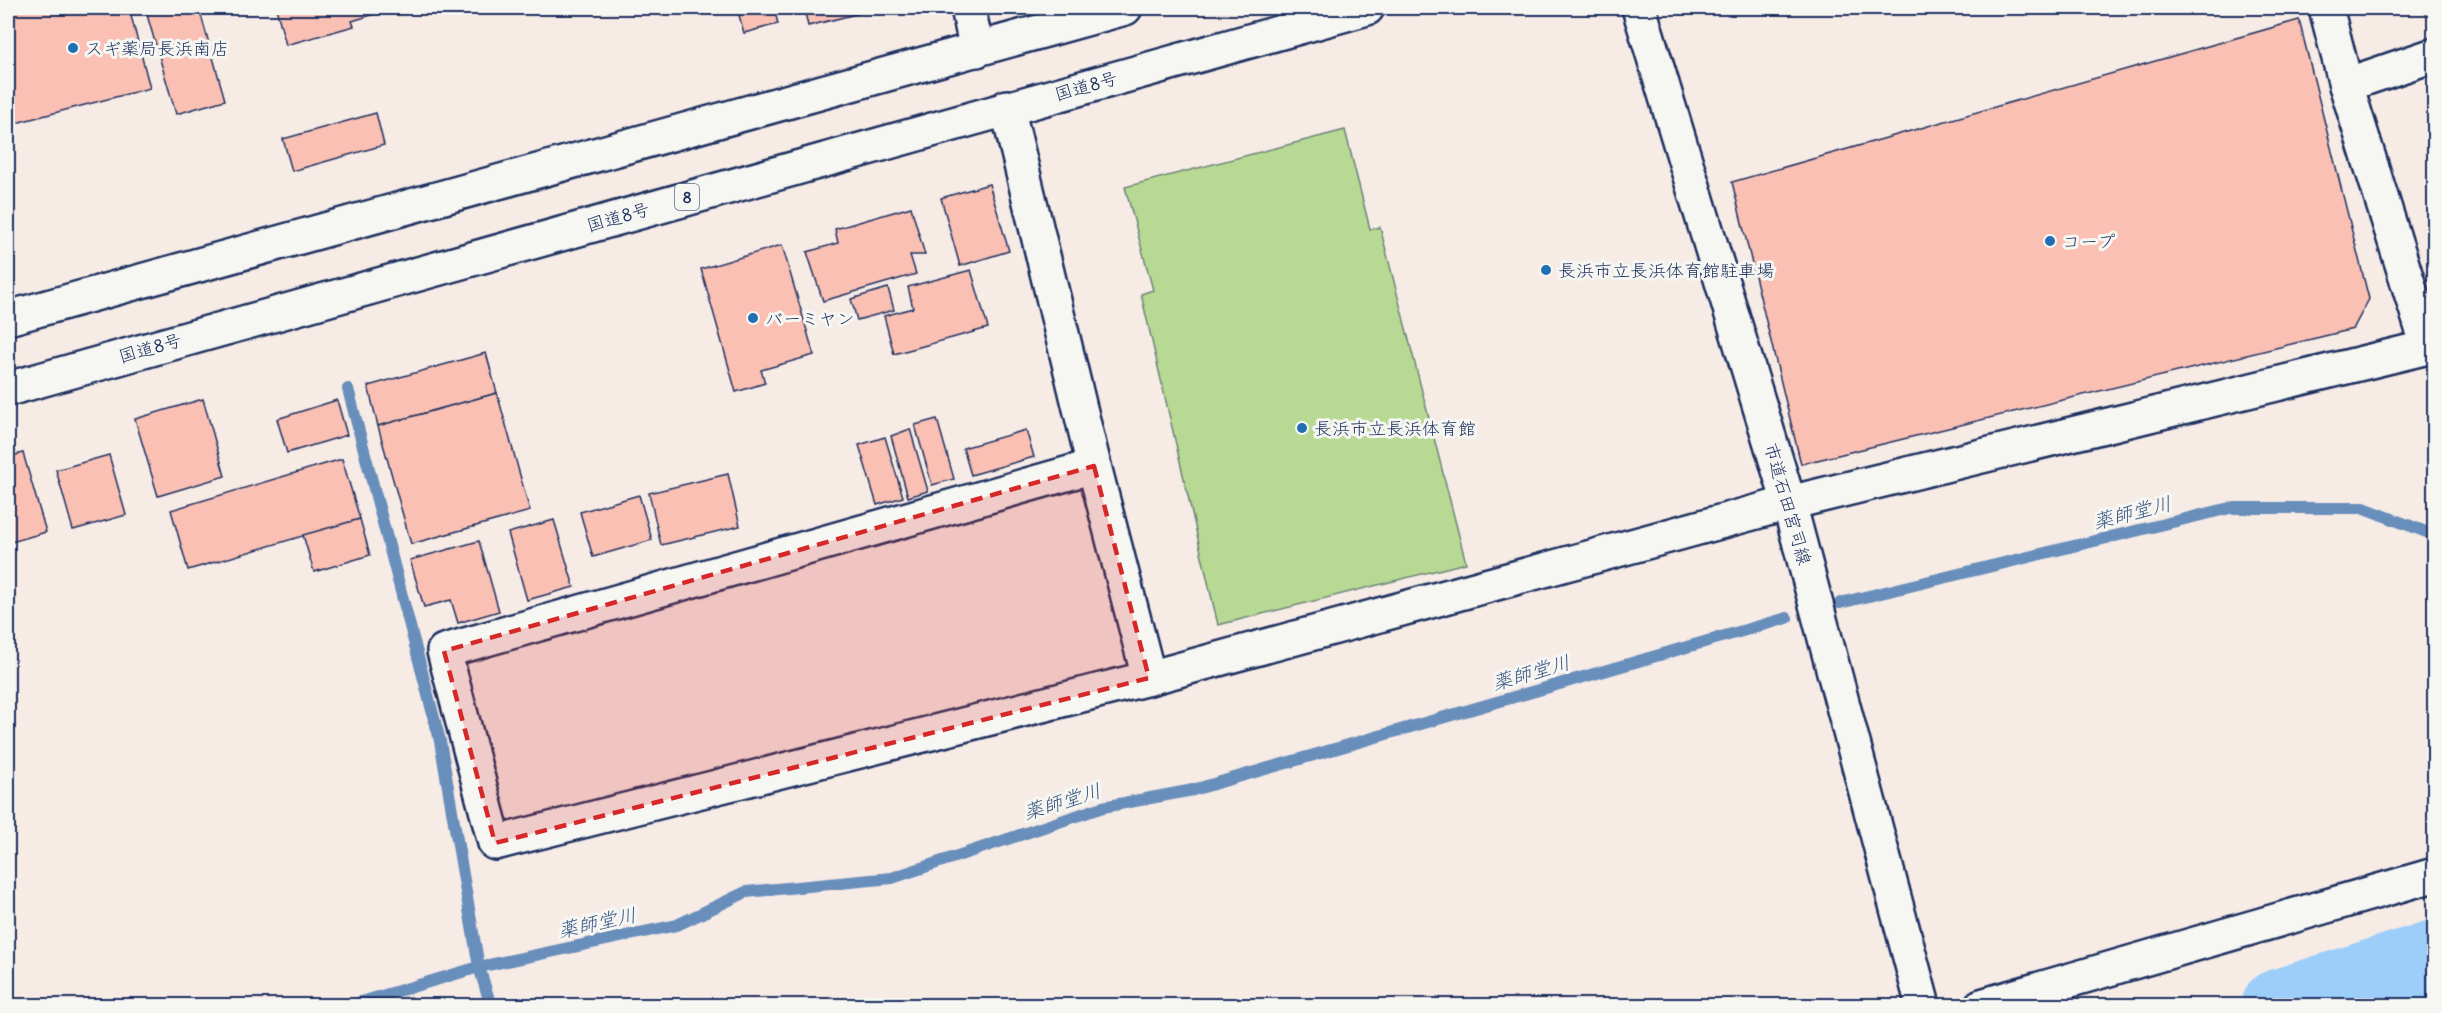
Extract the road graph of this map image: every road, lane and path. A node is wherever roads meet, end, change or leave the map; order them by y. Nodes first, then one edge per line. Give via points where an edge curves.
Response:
1 (968, 8) edge
2 (1125, 8) edge
3 (1367, 8) edge
4 (1639, 8) edge
5 (2326, 8) edge
6 (977, 50) junction
7 (2434, 55) edge
8 (2346, 85) junction
9 (1007, 108) junction
10 (8, 318) edge
11 (2432, 354) edge
12 (8, 388) edge
13 (1094, 466) junction
14 (1789, 503) junction
15 (1149, 678) junction
16 (2434, 875) edge
17 (1923, 1005) edge
18 (1981, 1005) edge

1 - 6 main road
2 - 6 main road
3 - 9 main road, 国道8号 / 8
4 - 14 main road, 市道石田宮司線
5 - 8 main road
6 - 10 main road
7 - 8 main road
8 - 11 main road
9 - 12 main road, 国道8号 / 8
9 - 13 main road
11 - 14 main road
13 - 15 main road
13 - 15 main road via 444,651 495,843
14 - 15 main road
14 - 17 main road, 市道石田宮司線
16 - 18 main road

